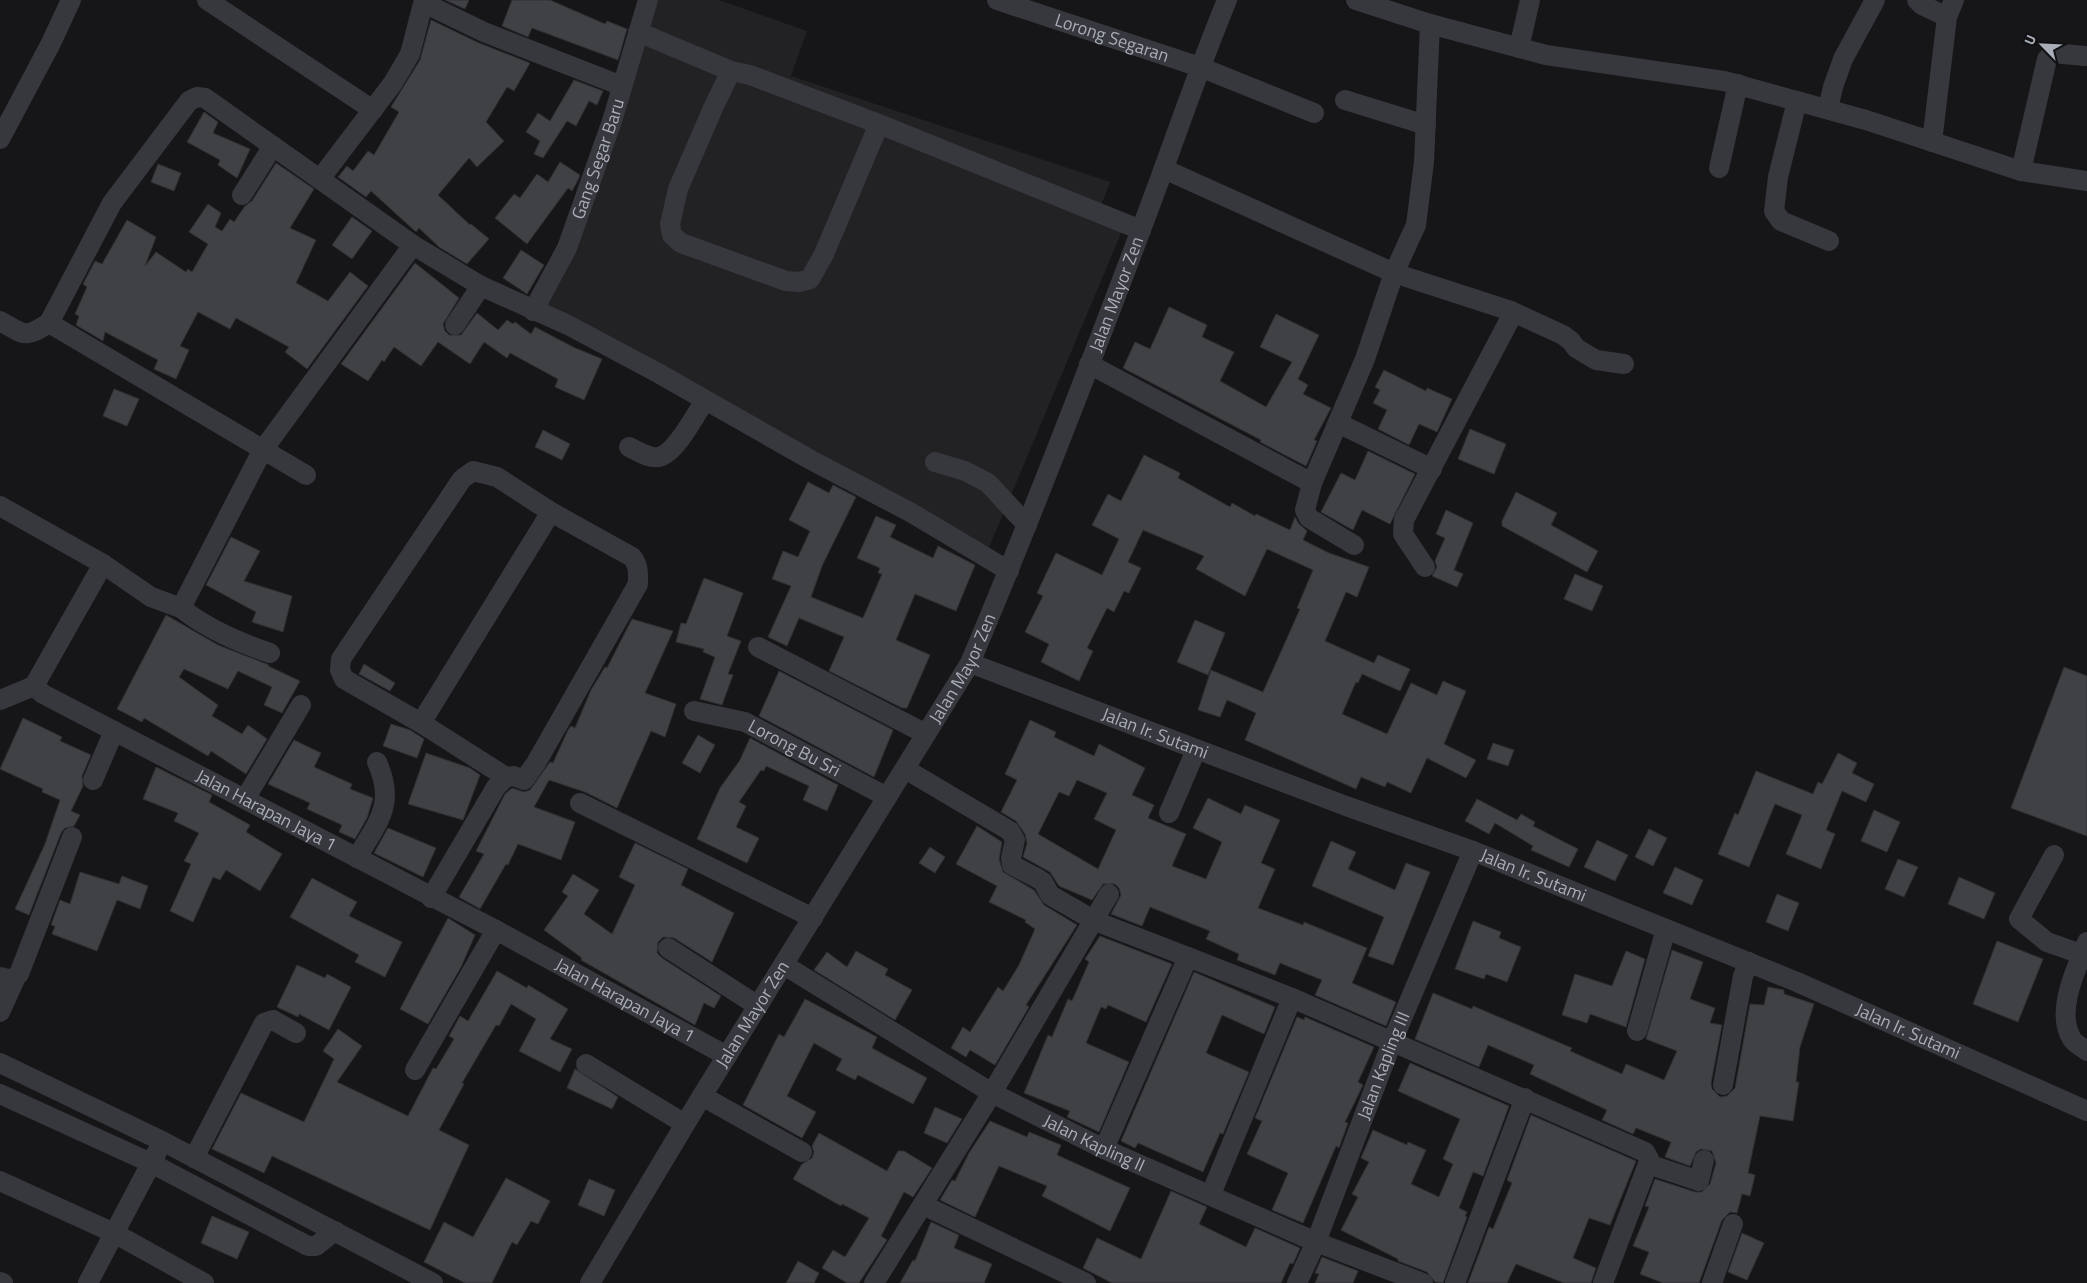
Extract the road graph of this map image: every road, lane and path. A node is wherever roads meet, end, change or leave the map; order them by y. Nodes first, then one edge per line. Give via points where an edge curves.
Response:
1 (70, 0) edge
2 (207, 0) edge
3 (648, 0) edge
4 (996, 0) edge
5 (1227, 0) edge
6 (1356, 0) edge
7 (1530, 0) edge
8 (1875, 0) edge
9 (1917, 0) edge
10 (424, 1) edge
11 (1018, 4) edge
12 (1951, 9) edge
13 (1430, 24) junction
14 (638, 32) junction
15 (1519, 48) junction
16 (2085, 56) dead end
17 (1200, 67) junction
18 (731, 71) junction
19 (1738, 84) junction
20 (622, 86) junction
21 (1345, 100) dead end
22 (1797, 101) junction
23 (1828, 109) junction
24 (373, 110) junction
25 (1314, 113) dead end
26 (5, 119) edge
27 (879, 124) junction
28 (1426, 125) junction
29 (0, 139) edge
30 (1932, 142) junction
31 (273, 146) junction
32 (1719, 168) dead end
33 (1164, 169) junction
34 (2021, 171) junction
35 (320, 179) junction
36 (2087, 181) edge
37 (242, 195) dead end
38 (1141, 230) junction
39 (1829, 241) dead end
40 (413, 245) junction
41 (1394, 273) junction
42 (481, 286) junction
43 (533, 311) junction
44 (1512, 311) junction
45 (0, 321) edge
46 (49, 323) junction
47 (455, 325) dead end
48 (1089, 364) junction
49 (1624, 364) dead end
50 (705, 400) junction
51 (1338, 423) junction
52 (629, 447) dead end
53 (262, 451) junction
54 (935, 462) dead end
55 (1432, 469) junction
56 (306, 475) dead end
57 (1312, 483) junction
58 (0, 506) edge
59 (551, 512) junction
60 (1026, 525) junction
61 (1354, 545) dead end
62 (103, 564) junction
63 (1425, 567) dead end
64 (1009, 570) junction
65 (181, 608) junction
66 (758, 647) dead end
67 (270, 653) dead end
68 (970, 663) junction
69 (34, 686) junction
70 (0, 700) edge
71 (301, 705) dead end
72 (694, 711) dead end
73 (421, 723) junction
74 (114, 731) junction
75 (926, 734) junction
76 (1196, 750) junction
77 (377, 762) dead end
78 (905, 769) junction
79 (506, 777) junction
80 (93, 780) dead end
81 (887, 798) junction
82 (245, 799) junction
83 (580, 803) dead end
84 (1169, 813) dead end
85 (72, 837) dead end
86 (1473, 852) junction
87 (2054, 855) dead end
88 (357, 858) junction
89 (1109, 894) dead end
90 (431, 898) junction
91 (813, 918) junction
92 (1095, 921) junction
93 (1666, 929) junction
94 (496, 930) junction
95 (668, 948) dead end
96 (2085, 951) edge
97 (1188, 957) junction
98 (1749, 962) junction
99 (784, 965) junction
100 (8, 978) edge
101 (1292, 998) junction
102 (758, 1006) junction
103 (0, 1012) edge
104 (1637, 1030) dead end
105 (296, 1033) dead end
106 (1392, 1042) junction
107 (2087, 1051) edge
108 (727, 1056) junction
109 (0, 1063) edge
110 (586, 1064) dead end
111 (415, 1070) dead end
112 (1723, 1085) dead end
113 (992, 1093) junction
114 (0, 1094) edge
115 (702, 1096) junction
116 (1525, 1098) junction
117 (2087, 1110) edge
118 (685, 1124) junction
119 (162, 1141) junction
120 (1104, 1149) junction
121 (802, 1152) dead end
122 (194, 1158) junction
123 (1704, 1160) dead end
124 (151, 1163) junction
125 (1648, 1164) junction
126 (0, 1181) edge
127 (1211, 1194) junction
128 (923, 1205) junction
129 (1733, 1224) dead end
130 (334, 1231) junction
131 (114, 1233) junction
132 (1316, 1242) junction
133 (88, 1283) edge
134 (204, 1283) edge
135 (433, 1283) edge
136 (590, 1283) edge
137 (874, 1283) edge
138 (1086, 1283) edge
139 (1297, 1283) edge
140 (1423, 1283) edge
141 (1455, 1283) edge
142 (1603, 1283) edge
143 (1712, 1283) edge

1 - 26 street
2 - 24 street
3 - 14 street, Gang Segar Baru
4 - 11 street, Lorong Segaran
5 - 17 street, Jalan Mayor Zen
6 - 13 street
7 - 15 street
8 - 23 street via 1843,59
9 - 12 street via 1922,5
10 - 20 street via 484,32
10 - 24 street via 410,54
11 - 17 street, Lorong Segaran
12 - 30 street
13 - 15 street
13 - 28 street
14 - 18 street
14 - 20 street, Gang Segar Baru
15 - 19 street via 1546,55
16 - 34 street via 2053,53 2046,59
17 - 25 street, Lorong Segaran
17 - 33 street, Jalan Mayor Zen
18 - 27 street via 750,75
18 - 27 street via 678,189 670,224 672,235 680,243 786,281 810,279 824,254
19 - 22 street
19 - 32 street
20 - 43 street, Gang Segar Baru via 567,248
21 - 28 street
22 - 23 street
22 - 39 street via 1778,177 1774,211 1781,221
23 - 30 street
24 - 35 street
26 - 29 street
27 - 38 street
28 - 41 street via 1416,225
30 - 34 street
31 - 35 street
31 - 37 street
31 - 46 street via 205,98 189,101 112,203
33 - 38 street, Jalan Mayor Zen
33 - 41 street
34 - 36 street
35 - 40 street
38 - 48 street, Jalan Mayor Zen
40 - 42 street
40 - 53 street
41 - 44 street
41 - 51 street via 1365,359
42 - 43 street
42 - 47 street
43 - 50 street via 568,325
44 - 49 street via 1563,335 1576,348 1596,360
44 - 55 street
45 - 46 street via 24,334 32,334
46 - 53 street
48 - 57 street
48 - 60 street, Jalan Mayor Zen
50 - 52 street via 668,452 659,457 649,456
50 - 64 street
51 - 55 street
51 - 57 street
53 - 56 street
53 - 65 street
54 - 60 street via 965,471 988,483
55 - 63 street via 1402,528
57 - 61 street via 1305,510 1309,518
58 - 62 street
59 - 73 street
59 - 73 street via 497,477 473,471 462,479 342,659 340,670 344,679
59 - 79 street via 632,557 636,562 638,584 536,763 524,780
60 - 64 street, Jalan Mayor Zen
62 - 65 street via 151,597
62 - 69 street
64 - 68 street, Jalan Mayor Zen
65 - 67 street via 222,634
66 - 75 street
68 - 75 street, Jalan Mayor Zen
68 - 76 street, Jalan Ir. Sutami
69 - 70 street
69 - 74 street, Jalan Harapan Jaya 1 via 43,694
71 - 82 street
72 - 81 street, Lorong Bu Sri via 745,722
73 - 79 street
74 - 80 street
74 - 82 street, Jalan Harapan Jaya 1
75 - 78 street, Jalan Mayor Zen
76 - 84 street
76 - 86 street, Jalan Ir. Sutami
77 - 88 street via 386,788 385,804
78 - 81 street, Jalan Mayor Zen
78 - 92 street via 1010,831 1015,840 1012,865 1043,882 1050,895
79 - 90 street via 496,787
81 - 91 street, Jalan Mayor Zen
82 - 88 street, Jalan Harapan Jaya 1
83 - 91 street
85 - 100 street
86 - 93 street, Jalan Ir. Sutami
86 - 106 street, Jalan Kapling III
87 - 96 street via 2019,919 2047,942
88 - 90 street, Jalan Harapan Jaya 1
89 - 92 street
90 - 94 street, Jalan Harapan Jaya 1
91 - 99 street, Jalan Mayor Zen
92 - 97 street
92 - 113 street
93 - 98 street, Jalan Ir. Sutami
93 - 104 street
94 - 108 street, Jalan Harapan Jaya 1
94 - 111 street
95 - 102 street
96 - 107 street via 2067,996 2067,1028 2073,1041
97 - 101 street
97 - 120 street
98 - 112 street via 1743,976
98 - 117 street, Jalan Ir. Sutami
99 - 102 street, Jalan Mayor Zen
99 - 113 street, Jalan Kapling II
100 - 103 street
101 - 106 street
101 - 127 street
102 - 108 street, Jalan Mayor Zen
105 - 122 street via 273,1020 264,1023
106 - 116 street
106 - 132 street, Jalan Kapling III
108 - 115 street, Jalan Mayor Zen
109 - 119 street
110 - 118 street
113 - 120 street, Jalan Kapling II
113 - 128 street
114 - 124 street
115 - 118 street, Jalan Mayor Zen
115 - 121 street
116 - 125 street via 1645,1152
116 - 141 street
118 - 136 street, Jalan Mayor Zen
119 - 122 street
119 - 124 street
120 - 127 street, Jalan Kapling II
122 - 130 street
123 - 125 street via 1699,1181
124 - 130 street via 308,1246 316,1246
124 - 131 street
125 - 142 street
126 - 131 street
127 - 132 street, Jalan Kapling II
128 - 137 street
128 - 138 street
129 - 143 street
130 - 135 street
131 - 133 street
131 - 134 street
132 - 139 street, Jalan Kapling III
132 - 140 street, Jalan Kapling II

